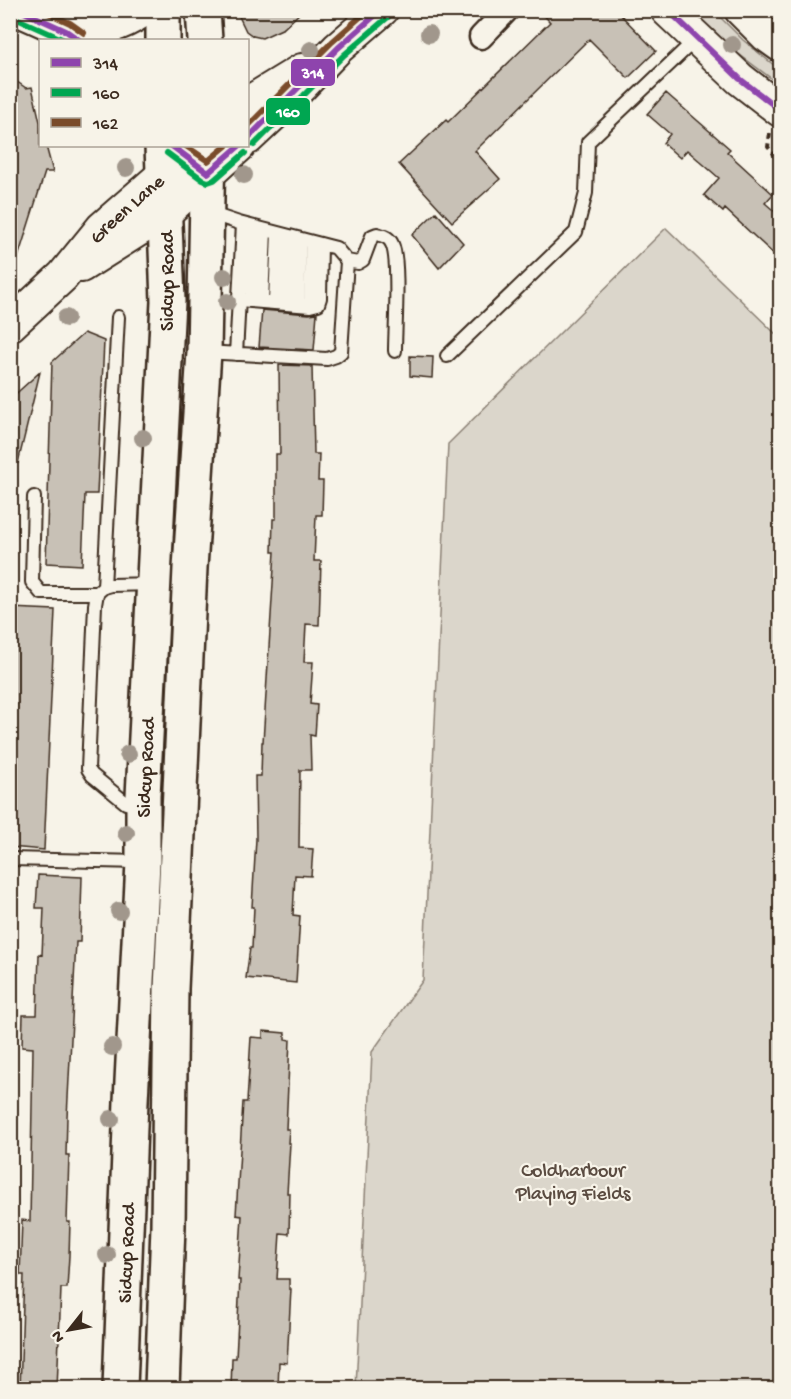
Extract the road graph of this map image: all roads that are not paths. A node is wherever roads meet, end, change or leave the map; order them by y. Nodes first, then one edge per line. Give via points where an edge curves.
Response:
1 (18, 10) edge
2 (144, 10) edge
3 (163, 10) edge
4 (203, 10) edge
5 (382, 10) edge
6 (507, 10) edge
7 (667, 10) edge
8 (741, 10) edge
9 (63, 37) edge
10 (481, 37) dead end
11 (163, 39) edge
12 (206, 39) edge
13 (696, 39) junction
14 (780, 45) edge
15 (338, 48) junction
16 (249, 102) edge
17 (780, 110) edge
18 (249, 137) edge
19 (233, 147) edge
20 (185, 155) edge
21 (165, 213) junction
22 (208, 213) junction
23 (254, 227) junction
24 (300, 239) junction
25 (347, 261) junction
26 (63, 276) junction
27 (275, 302) junction
28 (118, 317) dead end
29 (10, 325) edge
30 (395, 351) dead end
31 (204, 352) junction
32 (236, 354) junction
33 (447, 356) dead end
34 (34, 497) dead end
35 (154, 584) junction
36 (101, 590) junction
37 (143, 796) junction
38 (10, 859) edge
39 (143, 862) junction
40 (120, 1389) edge
41 (162, 1389) edge

1 - 9 main road
2 - 9 main road via 117,26
3 - 11 highway
4 - 12 highway
5 - 15 main road
6 - 10 street
7 - 13 main road
8 - 14 main road
13 - 17 main road
13 - 33 lane via 588,142 586,193 576,232
15 - 16 main road
15 - 18 main road
19 - 20 main road, Green Lane
20 - 21 highway, Sidcup Road
20 - 21 main road, Green Lane
20 - 22 highway, Sidcup Road
20 - 26 main road, Green Lane via 102,228
21 - 26 main road, Green Lane
21 - 35 highway, Sidcup Road via 168,302
22 - 23 lane
22 - 31 highway, Sidcup Road
23 - 24 lane
23 - 27 lane
23 - 27 lane
24 - 25 lane via 336,248
24 - 27 lane
24 - 27 lane
24 - 27 lane via 320,298 318,304
25 - 30 lane via 363,260 372,236 377,234 386,236 393,244
25 - 32 lane via 341,352 327,359
26 - 29 main road, Green Lane
27 - 32 lane
28 - 36 lane
31 - 32 lane
31 - 41 highway, Sidcup Road via 171,989
34 - 36 lane via 32,582 36,589 41,593
35 - 36 lane via 120,584
35 - 37 highway, Sidcup Road
36 - 37 lane via 88,769 126,803 133,804
37 - 39 highway, Sidcup Road
38 - 39 lane
39 - 40 highway, Sidcup Road

